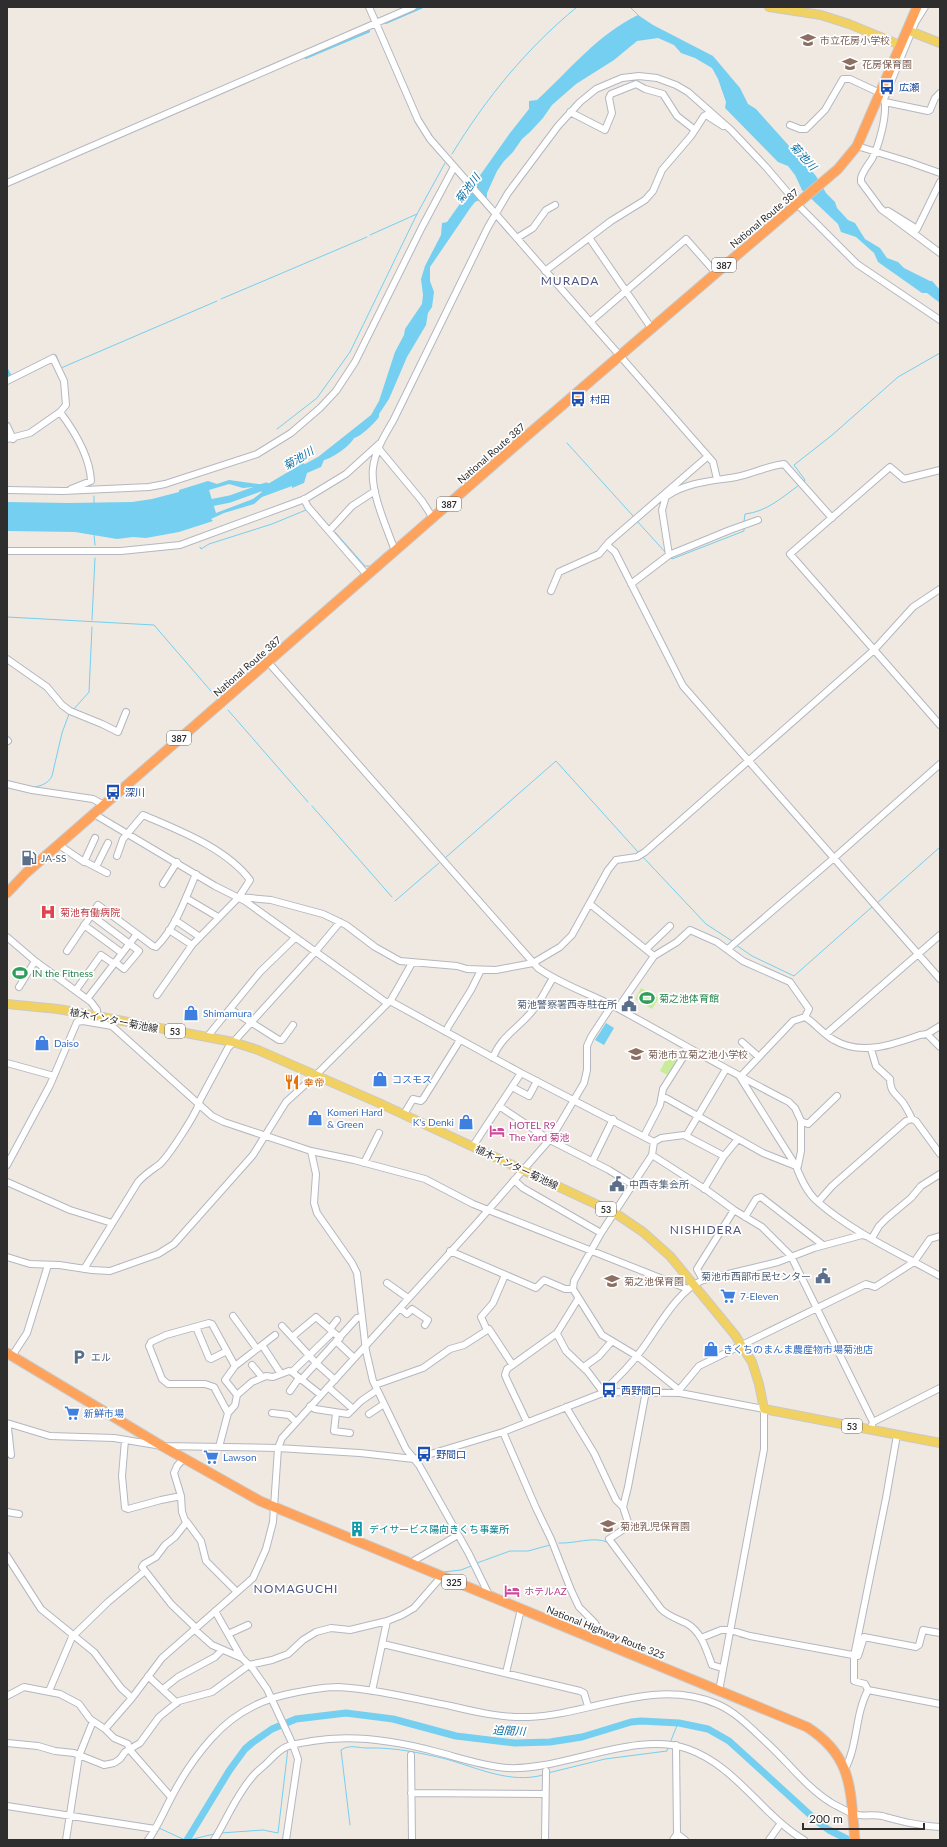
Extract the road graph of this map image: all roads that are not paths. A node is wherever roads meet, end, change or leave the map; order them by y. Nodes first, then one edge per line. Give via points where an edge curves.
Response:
1 (369, 7) edge
2 (413, 7) edge
3 (769, 7) edge
4 (916, 7) edge
5 (925, 7) edge
6 (376, 23) junction
7 (909, 31) junction
8 (940, 43) edge
9 (900, 45) junction
10 (880, 93) junction
11 (940, 94) edge
12 (885, 102) junction
13 (570, 112) junction
14 (790, 126) dead end
15 (695, 130) junction
16 (731, 130) junction
17 (857, 146) junction
18 (875, 151) junction
19 (454, 167) junction
20 (940, 173) edge
21 (940, 182) edge
22 (7, 183) edge
23 (798, 204) junction
24 (555, 205) dead end
25 (876, 205) junction
26 (496, 214) junction
27 (517, 238) junction
28 (590, 238) junction
29 (940, 253) edge
30 (546, 271) junction
31 (716, 273) junction
32 (627, 291) junction
33 (931, 315) junction
34 (940, 320) edge
35 (590, 322) junction
36 (940, 325) edge
37 (652, 329) junction
38 (619, 357) junction
39 (7, 381) edge
40 (60, 412) junction
41 (7, 426) edge
42 (10, 439) edge
43 (379, 446) junction
44 (708, 457) junction
45 (940, 470) edge
46 (717, 479) junction
47 (7, 490) edge
48 (63, 491) junction
49 (375, 491) junction
50 (666, 495) junction
51 (304, 499) junction
52 (433, 518) junction
53 (832, 518) junction
54 (758, 520) dead end
55 (329, 531) junction
56 (607, 545) junction
57 (7, 551) edge
58 (395, 551) junction
59 (669, 555) junction
60 (367, 575) junction
61 (630, 584) junction
62 (940, 589) edge
63 (551, 591) dead end
64 (874, 650) junction
65 (7, 659) edge
66 (268, 662) junction
67 (126, 712) dead end
68 (940, 724) edge
69 (748, 762) junction
70 (940, 764) edge
71 (7, 784) edge
72 (104, 805) junction
73 (94, 814) junction
74 (128, 834) junction
75 (95, 838) dead end
76 (108, 843) dead end
77 (59, 844) junction
78 (117, 856) dead end
79 (834, 858) junction
80 (84, 861) junction
81 (177, 862) junction
82 (96, 867) junction
83 (107, 872) dead end
84 (196, 874) junction
85 (163, 884) dead end
86 (7, 893) edge
87 (239, 897) junction
88 (186, 898) junction
89 (590, 904) junction
90 (91, 915) junction
91 (218, 917) junction
92 (175, 920) junction
93 (340, 922) junction
94 (84, 925) junction
95 (670, 926) dead end
96 (169, 930) junction
97 (137, 934) junction
98 (940, 935) edge
99 (7, 937) edge
100 (200, 937) junction
101 (295, 938) junction
102 (130, 943) junction
103 (192, 945) junction
104 (646, 949) junction
105 (728, 949) junction
106 (67, 951) dead end
107 (315, 952) junction
108 (122, 953) junction
109 (918, 954) junction
110 (654, 956) junction
111 (35, 961) junction
112 (115, 963) junction
113 (412, 963) junction
114 (533, 963) junction
115 (481, 970) junction
116 (552, 978) junction
117 (940, 979) edge
118 (19, 986) dead end
119 (76, 990) junction
120 (157, 995) dead end
121 (87, 999) junction
122 (389, 1002) junction
123 (7, 1004) edge
124 (615, 1007) junction
125 (230, 1009) junction
126 (805, 1016) junction
127 (104, 1020) junction
128 (251, 1022) junction
129 (293, 1025) dead end
130 (940, 1026) edge
131 (446, 1032) junction
132 (826, 1034) junction
133 (927, 1034) junction
134 (207, 1037) junction
135 (460, 1040) junction
136 (233, 1042) junction
137 (742, 1042) dead end
138 (940, 1047) edge
139 (689, 1048) junction
140 (871, 1049) junction
141 (759, 1057) junction
142 (493, 1058) junction
143 (7, 1063) edge
144 (726, 1069) junction
145 (521, 1073) junction
146 (316, 1074) junction
147 (54, 1076) junction
148 (740, 1077) junction
149 (537, 1081) junction
150 (512, 1087) junction
151 (838, 1096) dead end
152 (662, 1098) junction
153 (574, 1100) junction
154 (200, 1104) junction
155 (499, 1106) junction
156 (404, 1114) junction
157 (698, 1115) junction
158 (912, 1119) junction
159 (613, 1120) junction
160 (800, 1121) junction
161 (380, 1133) dead end
162 (266, 1136) junction
163 (644, 1136) junction
164 (686, 1136) junction
165 (738, 1139) junction
166 (550, 1140) junction
167 (654, 1142) junction
168 (472, 1146) junction
169 (311, 1151) junction
170 (940, 1154) edge
171 (652, 1155) junction
172 (724, 1156) junction
173 (592, 1162) junction
174 (364, 1163) junction
175 (7, 1165) edge
176 (796, 1166) junction
177 (523, 1170) junction
178 (940, 1174) edge
179 (514, 1180) junction
180 (7, 1182) edge
181 (634, 1185) junction
182 (704, 1189) junction
183 (818, 1202) junction
184 (488, 1210) junction
185 (734, 1210) junction
186 (615, 1213) junction
187 (745, 1217) junction
188 (112, 1224) junction
189 (601, 1233) junction
190 (940, 1236) edge
191 (872, 1238) junction
192 (823, 1246) junction
193 (450, 1251) junction
194 (592, 1251) junction
195 (792, 1256) junction
196 (7, 1257) edge
197 (914, 1262) junction
198 (48, 1264) junction
199 (84, 1268) junction
200 (505, 1275) junction
201 (940, 1276) edge
202 (703, 1280) junction
203 (387, 1283) dead end
204 (690, 1286) junction
205 (573, 1289) junction
206 (408, 1298) junction
207 (578, 1299) junction
208 (400, 1308) junction
209 (816, 1308) junction
210 (233, 1316) dead end
211 (362, 1317) junction
212 (337, 1320) dead end
213 (425, 1325) dead end
214 (282, 1326) dead end
215 (196, 1327) junction
216 (331, 1330) junction
217 (487, 1330) junction
218 (557, 1334) junction
219 (275, 1335) dead end
220 (292, 1337) junction
221 (338, 1340) junction
222 (612, 1341) junction
223 (743, 1344) junction
224 (366, 1346) junction
225 (259, 1347) junction
226 (227, 1351) junction
227 (10, 1354) edge
228 (308, 1354) junction
229 (637, 1356) junction
230 (354, 1358) junction
231 (316, 1363) junction
232 (512, 1364) junction
233 (252, 1365) dead end
234 (235, 1366) junction
235 (586, 1370) junction
236 (292, 1372) junction
237 (281, 1374) junction
238 (262, 1377) junction
239 (300, 1379) junction
240 (335, 1380) junction
241 (328, 1387) junction
242 (376, 1388) junction
243 (940, 1388) edge
244 (290, 1391) dead end
245 (646, 1391) junction
246 (680, 1391) junction
247 (601, 1393) junction
248 (321, 1394) junction
249 (238, 1395) junction
250 (384, 1404) junction
251 (310, 1406) junction
252 (566, 1407) junction
253 (353, 1409) junction
254 (764, 1409) junction
255 (228, 1413) junction
256 (272, 1413) dead end
257 (336, 1413) junction
258 (369, 1414) dead end
259 (296, 1422) junction
260 (527, 1422) junction
261 (8, 1424) edge
262 (871, 1426) junction
263 (503, 1432) junction
264 (350, 1433) dead end
265 (897, 1435) junction
266 (125, 1440) junction
267 (940, 1443) edge
268 (162, 1446) junction
269 (219, 1447) junction
270 (278, 1448) junction
271 (11, 1454) dead end
272 (184, 1458) junction
273 (414, 1459) junction
274 (181, 1496) junction
275 (623, 1507) junction
276 (275, 1508) junction
277 (7, 1512) edge
278 (19, 1514) dead end
279 (187, 1522) junction
280 (458, 1535) junction
281 (7, 1556) edge
282 (413, 1565) junction
283 (145, 1571) junction
284 (441, 1577) junction
285 (237, 1592) junction
286 (490, 1597) junction
287 (521, 1609) junction
288 (215, 1612) junction
289 (387, 1621) junction
290 (248, 1625) dead end
291 (195, 1629) junction
292 (730, 1630) junction
293 (940, 1633) edge
294 (228, 1634) junction
295 (73, 1636) junction
296 (701, 1638) junction
297 (599, 1642) junction
298 (383, 1644) junction
299 (222, 1650) junction
300 (854, 1656) junction
301 (242, 1658) junction
302 (249, 1665) junction
303 (722, 1668) junction
304 (506, 1673) junction
305 (148, 1676) junction
306 (163, 1689) junction
307 (868, 1690) junction
308 (49, 1691) junction
309 (372, 1691) junction
310 (719, 1691) junction
311 (7, 1696) edge
312 (132, 1698) junction
313 (271, 1698) junction
314 (177, 1703) junction
315 (940, 1704) edge
316 (588, 1706) junction
317 (93, 1721) junction
318 (105, 1729) junction
319 (7, 1743) edge
320 (294, 1745) junction
321 (676, 1745) junction
322 (129, 1749) junction
323 (411, 1755) dead end
324 (79, 1756) junction
325 (844, 1769) junction
326 (546, 1772) dead end
327 (411, 1793) junction
328 (545, 1794) junction
329 (171, 1797) junction
330 (7, 1806) edge
331 (853, 1814) junction
332 (70, 1815) junction
333 (781, 1823) junction
334 (940, 1827) edge
335 (155, 1829) junction
336 (677, 1834) junction
337 (855, 1836) edge
338 (66, 1840) edge
339 (148, 1840) edge
340 (214, 1840) edge
341 (286, 1840) edge
342 (412, 1840) edge
343 (544, 1840) edge
344 (673, 1840) edge
345 (685, 1840) edge
346 (770, 1840) edge
347 (804, 1840) edge

1 - 6 street
2 - 6 street
3 - 9 main road via 821,15
4 - 7 highway, National Route 387 / 387
5 - 7 street
6 - 19 street via 418,120 430,139
6 - 22 street
7 - 8 main road
7 - 9 highway, National Route 387 / 387
7 - 12 street via 884,98
9 - 10 highway, National Route 387 / 387
10 - 14 street via 850,79 844,79 825,110 806,129
10 - 17 highway, National Route 387 / 387
11 - 12 street via 935,98 930,110
12 - 18 street
13 - 15 street via 605,130 612,113 609,98 611,94 636,84 663,94 677,116
13 - 16 street via 585,97 604,85 622,78 648,76 682,88
13 - 26 street via 515,182
15 - 16 street via 706,115
15 - 28 street via 662,170 653,191 645,200 611,221
16 - 23 street
17 - 18 street
17 - 23 highway, National Route 387 / 387 via 831,176
18 - 20 street
18 - 25 street via 860,178 863,187
19 - 26 street
19 - 48 street via 355,362 336,391 291,433 257,454 165,484 125,489
21 - 25 street via 917,229
23 - 31 highway, National Route 387 / 387
23 - 33 street via 857,264
24 - 27 street via 546,210 533,228
25 - 29 street
26 - 27 street
26 - 43 street
27 - 30 street
28 - 30 street
28 - 32 street
30 - 35 street
31 - 32 street via 686,239
31 - 37 highway, National Route 387 / 387
32 - 35 street
32 - 37 street
33 - 34 street
33 - 36 street
35 - 38 street
37 - 38 highway, National Route 387 / 387
38 - 44 street
38 - 52 highway, National Route 387 / 387
39 - 40 street via 53,358 64,381 66,405
40 - 42 street via 30,433
40 - 48 street via 83,449 91,479 88,484
41 - 42 street
43 - 49 street via 373,468
43 - 51 street via 346,474
43 - 52 street
44 - 46 street via 713,462
44 - 50 street
45 - 53 street via 904,479 890,467
46 - 50 street
46 - 53 street via 736,477 784,464
47 - 48 street
49 - 55 street via 352,506
49 - 58 street
50 - 56 street
50 - 59 street via 662,510
51 - 55 street
51 - 57 street via 180,545 121,551
52 - 58 highway, National Route 387 / 387
53 - 64 street via 790,554
54 - 59 street
55 - 60 street
56 - 61 street via 615,552
56 - 63 street via 599,554 559,572
58 - 60 highway, National Route 387 / 387
59 - 61 street
60 - 66 highway, National Route 387 / 387
61 - 69 street via 682,686
62 - 64 street via 913,606
64 - 68 street
64 - 69 street
65 - 67 street via 47,687 62,705 74,714 118,732
66 - 72 highway, National Route 387 / 387
66 - 114 street
69 - 79 street
69 - 89 street via 645,852 637,857 616,860
70 - 79 street
71 - 72 street via 93,799
72 - 73 highway, National Route 387 / 387
73 - 74 street
73 - 77 highway, National Route 387 / 387
74 - 78 street via 120,844
74 - 81 street
74 - 87 street via 143,815 192,836 227,859 249,878
75 - 80 street
76 - 82 street
77 - 80 street
77 - 86 highway, National Route 387 / 387
79 - 105 street
79 - 109 street
80 - 82 street
81 - 84 street
81 - 85 street
82 - 83 street
84 - 87 street
84 - 88 street
87 - 91 street
87 - 93 street via 272,900 324,914
87 - 101 street
88 - 91 street
88 - 92 street
89 - 104 street
89 - 114 street via 572,935 560,947
90 - 94 street
90 - 97 street via 98,904
90 - 102 street
91 - 100 street
92 - 96 street
92 - 100 street
93 - 107 street
93 - 113 street via 375,947 400,961
94 - 106 street
94 - 108 street
95 - 104 street
96 - 97 street via 156,946
96 - 103 street
97 - 102 street
98 - 109 street
99 - 111 street
100 - 103 street
101 - 107 street
101 - 125 street via 260,972
102 - 108 street
102 - 112 street via 139,951 124,969
103 - 120 street
104 - 110 street
105 - 110 street via 690,930
105 - 126 street via 743,961 790,982 809,1009
107 - 122 street
107 - 128 street
108 - 112 street
109 - 117 street
109 - 132 street
110 - 124 street
111 - 118 street
111 - 119 street
112 - 119 street via 101,955
112 - 121 street
113 - 115 street
113 - 122 street
114 - 115 street
114 - 116 street
115 - 131 street
116 - 124 street
116 - 142 street via 533,1011 511,1031
119 - 121 street
121 - 127 street
122 - 131 street
122 - 146 street
123 - 127 main road, 植木インター菊池線 / 53 via 45,1007
124 - 139 street
124 - 153 street via 591,1036 587,1046 584,1083
125 - 128 street
125 - 134 street
126 - 132 street
126 - 141 street via 793,1021
127 - 134 main road, 植木インター菊池線 / 53
127 - 147 street via 77,1022
127 - 154 street
128 - 129 street via 279,1040 282,1040
128 - 136 street
130 - 133 street
131 - 135 street
132 - 140 street via 856,1049
133 - 138 street
133 - 140 street
134 - 136 main road, 植木インター菊池線 / 53
135 - 142 street
135 - 156 street via 424,1100 413,1099
136 - 146 main road, 植木インター菊池線 / 53 via 270,1054
136 - 154 street
137 - 141 street
139 - 144 street
139 - 152 street via 663,1089
140 - 158 street via 876,1066 890,1079 892,1092 904,1104
141 - 148 street
142 - 145 street
143 - 147 street
144 - 148 street
144 - 157 street
145 - 149 street
145 - 150 street
146 - 156 main road, 植木インター菊池線 / 53
146 - 162 street via 286,1102
147 - 175 street
148 - 160 street via 789,1102 795,1108
148 - 176 street
149 - 150 street via 529,1096
149 - 153 street
150 - 155 street
151 - 160 street via 808,1124
152 - 157 street
152 - 163 street
153 - 159 street
153 - 166 street
154 - 162 street via 212,1116 224,1122
154 - 188 street via 170,1152 138,1182
155 - 166 street
155 - 168 street
156 - 168 main road, 植木インター菊池線 / 53
157 - 164 street
157 - 165 street
158 - 170 street
158 - 183 street via 906,1121 852,1167
159 - 163 street
159 - 173 street
160 - 176 street via 801,1151
161 - 174 street
162 - 169 street
162 - 199 street via 244,1166 174,1244 158,1254 119,1269 101,1271
163 - 167 street
164 - 167 street via 671,1136
164 - 172 street
165 - 172 street
165 - 176 street via 763,1153
166 - 173 street
166 - 177 street
167 - 171 street
168 - 177 main road, 植木インター菊池線 / 53
169 - 174 street
169 - 211 street via 316,1174 315,1208 355,1268
171 - 181 street
171 - 182 street
172 - 182 street
173 - 181 street
174 - 184 street via 425,1179 456,1197
176 - 183 street via 802,1181
177 - 179 street
177 - 186 main road, 植木インター菊池線 / 53
178 - 191 street via 922,1186 887,1218
179 - 184 street
179 - 189 street via 523,1188
180 - 188 street via 70,1210
181 - 186 street
182 - 185 street
183 - 191 street
184 - 193 street
184 - 194 street
185 - 187 street
185 - 202 street via 696,1269
186 - 189 street
186 - 204 main road, 植木インター菊池線 / 53 via 652,1239 677,1264
187 - 192 street via 756,1199 761,1197
187 - 195 street via 762,1227
188 - 199 street
189 - 194 street
190 - 197 street via 930,1239
191 - 192 street via 862,1235
191 - 197 street
192 - 195 street
193 - 200 street
193 - 206 street
194 - 204 street
194 - 205 street via 574,1281
195 - 202 street via 743,1272
195 - 209 street
196 - 198 street via 30,1264
197 - 201 street
197 - 209 street via 875,1287 866,1284
198 - 199 street
198 - 227 street via 27,1333
200 - 205 street via 536,1288 544,1280 565,1289
200 - 217 street via 493,1303 480,1318
202 - 204 street
203 - 206 street
204 - 223 main road, 植木インター菊池線 / 53
204 - 229 street
205 - 207 street
206 - 208 street
207 - 218 street
207 - 222 street via 602,1335
208 - 213 street via 407,1314 412,1310 428,1320
208 - 224 street
209 - 223 street
209 - 262 street
210 - 225 street
211 - 221 street via 357,1318
211 - 224 street
212 - 216 street
214 - 220 street
215 - 226 street via 212,1324
215 - 226 street via 209,1358
215 - 255 street via 166,1335 151,1342 149,1346 165,1383 211,1385
216 - 220 street via 316,1317
216 - 221 street
216 - 228 street
217 - 232 street via 491,1330
217 - 242 street via 464,1345 450,1349 423,1368
218 - 232 street
218 - 235 street via 566,1351
219 - 225 street
220 - 228 street
221 - 230 street
221 - 231 street
222 - 229 street
222 - 235 street via 586,1366
223 - 246 street via 698,1366
223 - 254 main road, 植木インター菊池線 / 53 via 752,1362
224 - 230 street
224 - 242 street
225 - 234 street
225 - 237 street
226 - 234 street
227 - 268 highway, National Highway Route 325 / 325
228 - 231 street
228 - 236 street
229 - 246 street
229 - 247 street via 619,1378
230 - 240 street
231 - 239 street
231 - 240 street
232 - 260 street via 507,1369 507,1380
233 - 238 street
234 - 249 street via 225,1380
235 - 247 street
236 - 237 street
236 - 239 street
237 - 238 street
238 - 249 street
239 - 244 street
239 - 248 street
240 - 241 street
241 - 248 street
241 - 253 street
242 - 250 street
242 - 253 street
243 - 262 street
245 - 246 street
245 - 247 street
245 - 275 street
246 - 254 street
247 - 252 street
248 - 251 street
249 - 255 street via 235,1405
250 - 258 street
250 - 273 street
251 - 257 street
251 - 259 street
252 - 260 street
252 - 275 street via 594,1453 616,1500
253 - 257 street via 348,1414
254 - 262 main road, 53
254 - 292 street via 764,1449
255 - 269 street
256 - 259 street via 289,1415
257 - 264 street via 334,1431
259 - 270 street via 282,1438
260 - 263 street
261 - 266 street via 50,1436
261 - 271 street
262 - 265 main road, 53
263 - 273 street
263 - 297 street via 552,1539 579,1607 595,1623 599,1632
265 - 267 main road, 53
265 - 300 street
266 - 268 street
266 - 274 street via 122,1476 125,1508
268 - 269 street
268 - 272 highway, National Highway Route 325 / 325
269 - 270 street
270 - 273 street
270 - 276 street
272 - 274 street via 174,1473
272 - 276 highway, National Highway Route 325 / 325 via 249,1496
273 - 280 street
274 - 279 street via 182,1512
275 - 296 street via 628,1522 624,1529 609,1539 664,1612 692,1627
276 - 282 highway, National Highway Route 325 / 325
276 - 285 street via 266,1549 257,1571
277 - 278 street
279 - 283 street via 156,1557 144,1564 142,1567
279 - 285 street via 202,1544 206,1561
280 - 282 street via 415,1560
280 - 286 street
281 - 295 street via 38,1605
282 - 284 highway, National Highway Route 325 / 325
283 - 291 street
283 - 295 street
284 - 286 highway, National Highway Route 325 / 325
284 - 289 street via 414,1608
285 - 288 street
286 - 287 highway, National Highway Route 325 / 325
287 - 297 highway, National Highway Route 325 / 325
287 - 304 street
288 - 291 street
288 - 294 street
289 - 298 street
289 - 302 street via 346,1631 325,1629 307,1638 288,1654
290 - 294 street
291 - 299 street via 210,1644
291 - 305 street via 162,1658
292 - 296 street via 721,1630
292 - 300 street
292 - 303 street
293 - 300 street via 923,1630 919,1645 916,1647 864,1637 859,1655
294 - 301 street
295 - 308 street
295 - 312 street via 94,1652 121,1688
296 - 303 street via 712,1665
297 - 310 highway, National Highway Route 325 / 325
298 - 304 street
298 - 309 street
299 - 301 street
299 - 306 street via 215,1658 178,1677
300 - 307 street via 854,1681 864,1684
301 - 302 street
302 - 313 street via 264,1683
302 - 314 street via 212,1692 186,1698
303 - 310 street
304 - 316 street via 580,1691 584,1693
305 - 306 street
305 - 312 street
306 - 314 street
307 - 315 street
307 - 325 street
308 - 311 street via 24,1687
308 - 317 street via 76,1701
309 - 313 street via 340,1687 301,1691
309 - 316 street via 508,1716 548,1716
310 - 325 highway, National Highway Route 325 / 325 via 807,1727 831,1746
312 - 318 street
313 - 320 street
313 - 329 street via 256,1704 232,1720 211,1739 193,1761
314 - 322 street via 159,1717 140,1743
316 - 331 street via 652,1694 687,1696 717,1704 743,1720 814,1790
317 - 318 street
317 - 324 street
318 - 322 street via 114,1738 128,1744
319 - 324 street via 38,1746
320 - 321 street via 335,1738 385,1741 424,1748 487,1765 516,1768 547,1765 640,1745
320 - 340 street via 285,1747 253,1775
320 - 341 street via 298,1760
321 - 333 street via 713,1760 724,1768
321 - 336 street
322 - 324 street via 118,1761 104,1765
322 - 329 street
323 - 327 street
324 - 332 street
325 - 331 highway, National Highway Route 325 / 325 via 851,1792
326 - 328 street
327 - 328 street
327 - 342 street
328 - 343 street
329 - 335 street
330 - 332 street
331 - 334 street via 876,1815 906,1823
331 - 337 highway, National Highway Route 325 / 325
332 - 335 street
332 - 338 street
333 - 346 street
333 - 347 street
335 - 339 street
336 - 344 street
336 - 345 street

